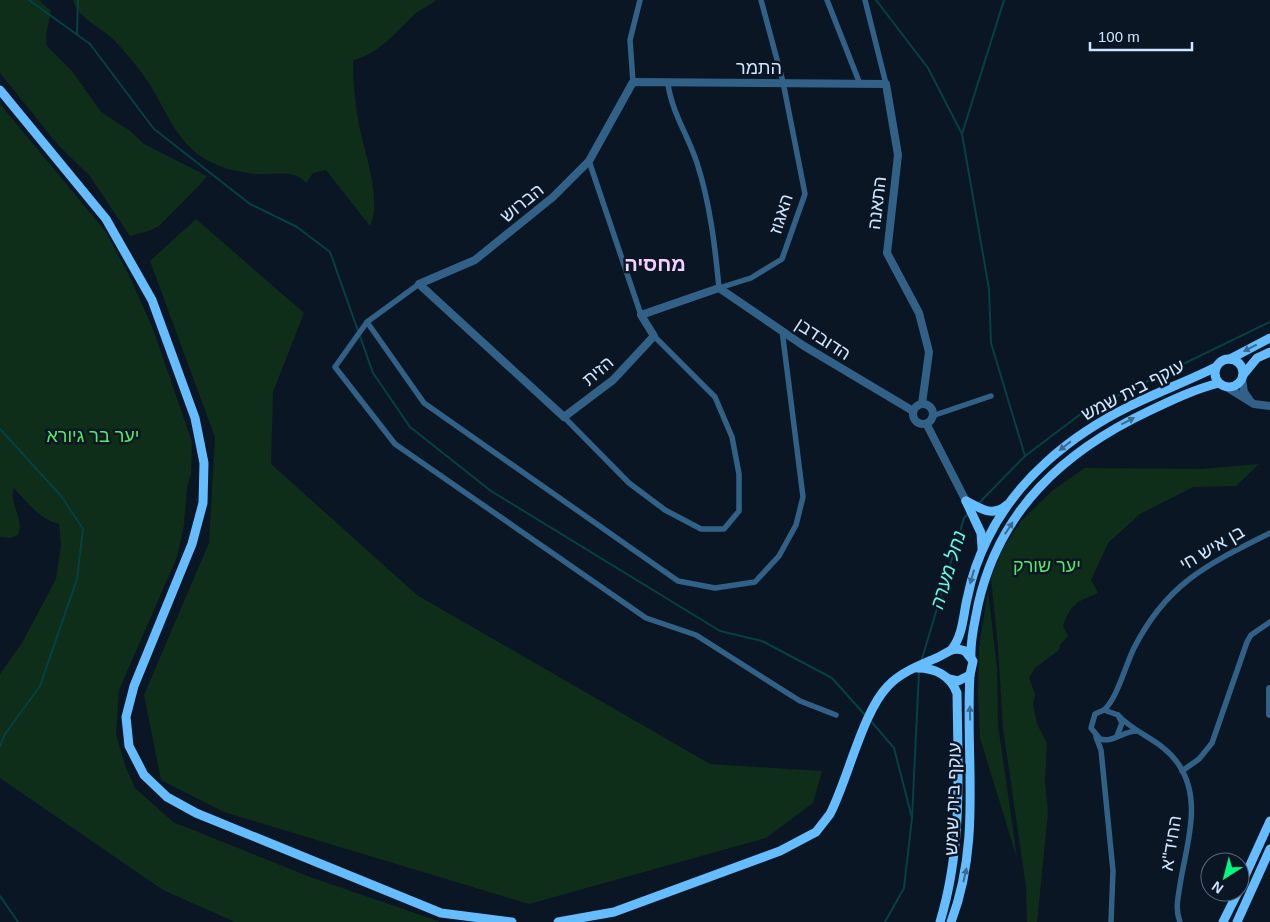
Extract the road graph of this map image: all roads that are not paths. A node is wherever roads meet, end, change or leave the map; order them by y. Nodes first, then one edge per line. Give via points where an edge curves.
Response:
1 (640, 0) edge
2 (761, 0) edge
3 (827, 0) edge
4 (865, 0) edge
5 (633, 82) junction
6 (783, 82) junction
7 (668, 84) junction
8 (860, 84) junction
9 (886, 84) junction
10 (0, 90) edge
11 (589, 161) junction
12 (419, 284) junction
13 (718, 288) junction
14 (640, 315) junction
15 (367, 322) junction
16 (782, 330) junction
17 (654, 336) junction
18 (1270, 338) edge
19 (1270, 352) edge
20 (1230, 359) junction
21 (1216, 367) junction
22 (1242, 377) junction
23 (1222, 385) junction
24 (991, 396) dead end
25 (922, 404) junction
26 (1254, 404) junction
27 (1270, 406) edge
28 (913, 411) junction
29 (932, 416) junction
30 (564, 417) junction
31 (927, 425) junction
32 (966, 501) junction
33 (1011, 502) junction
34 (1270, 533) edge
35 (982, 550) junction
36 (1270, 622) edge
37 (952, 649) junction
38 (944, 654) junction
39 (971, 657) junction
40 (912, 669) junction
41 (970, 674) junction
42 (945, 676) junction
43 (1270, 689) edge
44 (1113, 697) junction
45 (1104, 710) junction
46 (1116, 713) junction
47 (1270, 714) edge
48 (836, 716) dead end
49 (1138, 731) junction
50 (1096, 737) junction
51 (1115, 737) junction
52 (1102, 760) junction
53 (1182, 771) junction
54 (1270, 821) edge
55 (1270, 848) edge
56 (1250, 865) edge
57 (1233, 902) edge
58 (512, 922) edge
59 (558, 922) edge
60 (940, 922) edge
61 (951, 922) edge
62 (1111, 922) edge
63 (1180, 922) edge
64 (1223, 922) edge
65 (1237, 922) edge

1 - 5 street via 630,40
2 - 6 street, האגוז
3 - 8 street
4 - 9 street, התאנה
5 - 7 street, התמר
5 - 11 street, הברוש
6 - 7 street, התמר
6 - 8 street, התמר
6 - 13 street, האגוז via 804,194 782,259 751,278
7 - 13 street via 671,104 697,162 714,237
8 - 9 street, התמר
9 - 25 street, התאנה via 898,155 887,253 919,313 929,352
10 - 58 main road via 106,219 152,300 197,427 204,463 203,503 192,544 134,686 126,717 129,746 144,775 167,797 196,813 442,913
11 - 12 street, הברוש via 554,197 475,260
11 - 14 street
12 - 15 street, הברוש
12 - 30 street
13 - 14 street, האגוז
13 - 16 street, הדובדבן
14 - 17 street
15 - 16 street via 424,403 678,581 715,588 755,582 779,556 796,525 803,496
15 - 48 street, הברוש via 335,367 395,444 646,618 696,635 800,701
16 - 28 street, הדובדבן
17 - 30 street, הזית via 613,380
17 - 30 street via 714,396 732,437 739,474 739,512 724,529 701,529 664,510 629,483
18 -> 20 main road
19 - 22 main road via 1258,358
20 - 21 main road
20 - 22 main road via 1239,363
21 - 23 main road via 1215,374
21 -> 33 main road, עוקף בית שמש via 1130,406 1082,434 1042,465
22 - 23 main road via 1233,387
22 - 26 street via 1244,392
23 - 26 street
39 -> 23 main road, עוקף בית שמש via 975,620 991,561 1010,526 1038,488 1083,448 1119,426 1194,391
24 - 29 street
25 - 28 street via 916,404
25 - 29 street via 929,408
26 - 27 street
28 - 31 street via 915,419
29 - 31 street
31 - 32 street
32 - 33 main road via 989,512 1002,510
32 - 35 main road via 980,533
33 - 35 main road, עוקף בית שמש
34 - 44 street, בן איש חי via 1213,562 1178,587 1144,629
35 -> 37 main road, עוקף בית שמש via 960,635
36 - 53 street via 1251,634 1247,642 1212,743
37 - 38 main road
37 - 39 main road via 965,651
38 - 40 main road
38 - 42 main road via 940,663
39 - 41 main road via 973,666
40 - 42 main road via 933,669
40 - 59 main road via 889,685 877,700 836,803 816,832 788,848 614,912
41 - 42 main road via 958,681
61 -> 41 main road, עוקף בית שמש via 969,853 972,808
42 - 60 main road, עוקף בית שמש via 957,693 958,807 953,868
43 - 47 street
44 - 45 street, בן איש חי
44 - 46 street, בן איש חי
45 - 46 street
45 - 50 street via 1092,718 1091,728
46 - 49 street
46 - 51 street via 1122,723
49 - 51 street
49 - 53 street via 1159,744
50 - 51 street via 1104,740
50 - 52 street
51 - 52 street via 1105,747
52 - 62 street via 1112,871
53 - 63 street, החיד"א via 1189,788 1192,811 1177,907
54 - 56 main road
55 - 65 main road
57 - 64 main road

